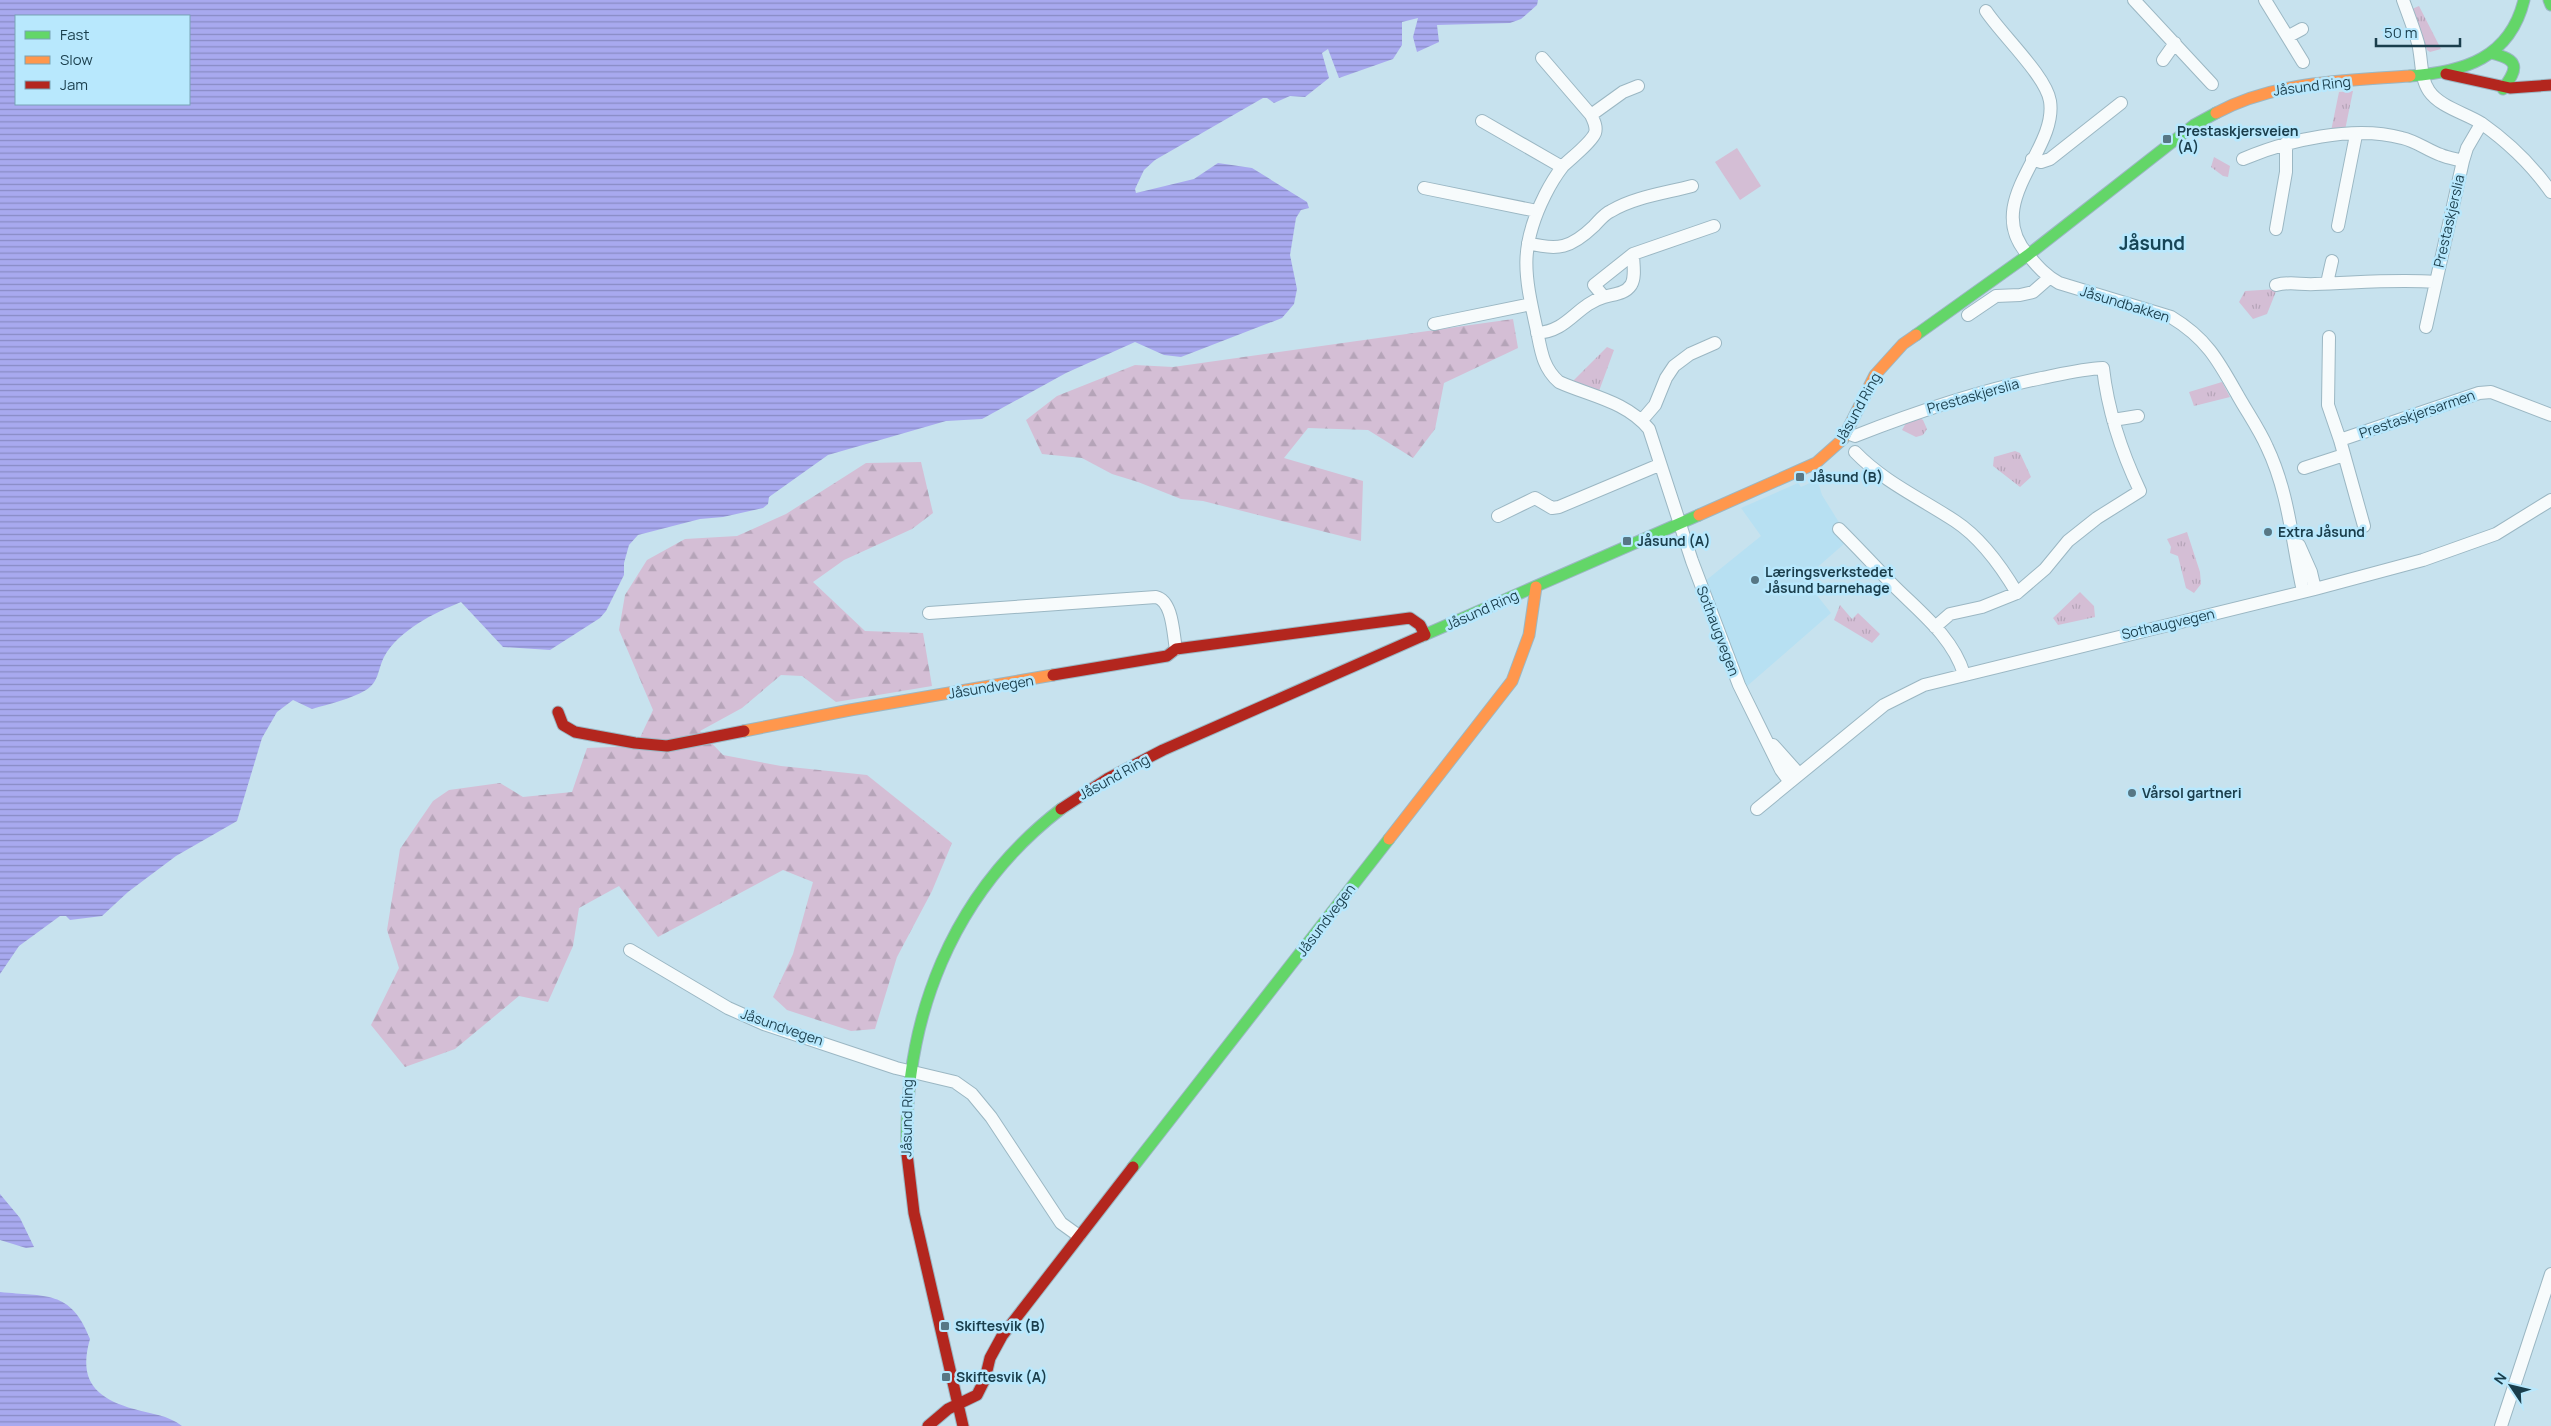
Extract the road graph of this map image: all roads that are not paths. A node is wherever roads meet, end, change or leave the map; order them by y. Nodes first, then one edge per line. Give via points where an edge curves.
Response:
1 (2134, 0) edge
2 (2265, 0) edge
3 (2402, 0) edge
4 (2524, 0) edge
5 (2549, 0) edge
6 (2551, 5) edge
7 (1986, 11) dead end
8 (2302, 29) dead end
9 (2289, 36) junction
10 (2176, 43) junction
11 (2491, 53) junction
12 (1542, 58) dead end
13 (2162, 60) dead end
14 (2303, 62) dead end
15 (2445, 74) junction
16 (2424, 76) junction
17 (2212, 84) dead end
18 (2551, 85) edge
19 (1638, 86) dead end
20 (2503, 89) junction
21 (2121, 103) dead end
22 (1591, 115) junction
23 (1482, 121) dead end
24 (2481, 124) junction
25 (2356, 135) junction
26 (2286, 143) junction
27 (2032, 159) junction
28 (2243, 159) dead end
29 (2463, 161) junction
30 (1562, 167) junction
31 (1692, 186) dead end
32 (1424, 188) dead end
33 (2551, 192) edge
34 (1537, 211) junction
35 (1714, 226) dead end
36 (2338, 226) dead end
37 (2276, 229) dead end
38 (1528, 243) junction
39 (1633, 254) junction
40 (2028, 255) junction
41 (2332, 261) dead end
42 (2049, 278) junction
43 (2435, 282) junction
44 (2326, 283) junction
45 (2276, 285) dead end
46 (1604, 297) junction
47 (1531, 304) junction
48 (1968, 315) dead end
49 (1434, 324) dead end
50 (2426, 326) dead end
51 (1537, 332) junction
52 (2329, 337) dead end
53 (1715, 343) dead end
54 (2551, 415) edge
55 (2138, 416) dead end
56 (1642, 420) junction
57 (2113, 420) junction
58 (1847, 433) junction
59 (2340, 440) junction
60 (1855, 452) dead end
61 (2344, 455) junction
62 (1659, 465) junction
63 (2304, 468) dead end
64 (2551, 500) edge
65 (1498, 516) dead end
66 (1679, 524) junction
67 (2364, 526) dead end
68 (1839, 529) dead end
69 (1536, 587) junction
70 (2309, 590) junction
71 (2017, 593) junction
72 (929, 613) dead end
73 (1935, 626) junction
74 (1425, 635) junction
75 (1176, 649) junction
76 (1964, 674) junction
77 (558, 712) dead end
78 (1795, 778) junction
79 (1757, 809) dead end
80 (630, 950) dead end
81 (908, 1070) junction
82 (1079, 1236) junction
83 (2551, 1274) edge
84 (958, 1403) junction
85 (928, 1426) edge
86 (963, 1426) edge
87 (2501, 1426) edge

1 - 10 street
2 - 9 street
3 - 16 street via 2418,44
4 - 11 main road, Jåsund Ring via 2512,30
5 - 6 main road
7 - 27 street, Jåsundbakken via 2041,81 2050,99 2050,119
8 - 9 street
9 - 14 street
10 - 13 street
10 - 17 street
11 - 15 main road, Jåsund Ring
11 - 20 main road via 2506,57 2515,67 2515,73
12 - 22 street
15 - 16 main road, Jåsund Ring
15 - 20 main road, Jåsund Ring
16 - 24 street via 2434,97
16 - 40 main road, Jåsund Ring via 2298,85 2265,92 2225,108 2179,136
18 - 20 main road, Jåsund Ring
19 - 22 street via 1617,96
21 - 27 street via 2050,159 2041,162
22 - 30 street via 1594,135
23 - 30 street
24 - 29 street, Prestaskjerslia
24 - 33 street via 2529,164
25 - 26 street, Prestaskjerslia
25 - 29 street, Prestaskjerslia via 2404,138
25 - 36 street
26 - 28 street, Prestaskjerslia
26 - 37 street via 2286,172
27 - 40 street, Jåsundbakken via 2018,189 2014,209 2017,237
29 - 43 street, Prestaskjerslia
30 - 34 street
31 - 38 street via 1610,211 1566,246 1547,248
32 - 34 street
34 - 38 street
35 - 39 street
38 - 47 street via 1526,280
39 - 46 street via 1630,286 1622,293
39 - 46 street via 1594,285
40 - 42 street, Jåsundbakken
40 - 58 main road, Jåsund Ring via 1916,333 1897,350 1870,383
41 - 44 street
42 - 48 street via 2032,292 1996,296
42 - 70 street, Jåsundbakken via 2164,314 2185,325 2204,341 2223,367 2267,447
43 - 44 street, Prestaskjerslia via 2400,279
43 - 50 street, Prestaskjerslia
44 - 45 street, Prestaskjerslia via 2286,282
46 - 51 street via 1592,302 1557,329
47 - 49 street
47 - 51 street
51 - 56 street via 1545,363 1559,382 1617,404
52 - 59 street, Prestaskjersarmen via 2328,405
53 - 56 street via 1690,354 1674,366 1655,405
54 - 59 street, Prestaskjersarmen via 2491,392 2479,393
55 - 57 street
56 - 62 street, Sothaugvegen via 1652,434
57 - 58 street, Prestaskjerslia via 2103,368 2086,368 2006,385 1936,405 1855,436
57 - 71 street via 2140,491 2068,541 2045,569
58 - 66 main road, Jåsund Ring via 1837,447 1816,463
59 - 61 street, Prestaskjersarmen
60 - 71 street via 1872,470 1966,530 2006,574
61 - 63 street
61 - 67 street, Prestaskjersarmen
62 - 65 street via 1559,507 1552,508 1535,498
62 - 66 street, Sothaugvegen
64 - 70 street, Sothaugvegen via 2496,534 2422,560
66 - 69 main road, Jåsund Ring
66 - 78 street, Sothaugvegen via 1739,685 1781,770
68 - 73 street
69 - 74 main road, Jåsund Ring
69 - 82 main road, Jåsundvegen via 1536,600 1519,669 1512,681
70 - 76 street, Sothaugvegen
71 - 73 street via 1982,607 1950,614
72 - 75 street via 1156,596 1167,605
73 - 76 street via 1952,647
74 - 75 main road, Jåsundvegen via 1420,625 1410,618
74 - 81 main road, Jåsund Ring via 1143,759 1087,790 1053,814 1000,866 972,902 951,938 926,998
75 - 77 main road, Jåsundvegen via 1167,656 850,710 667,746 575,732 563,725
76 - 78 street, Sothaugvegen via 1924,685 1884,705
78 - 79 street, Sothaugvegen
80 - 81 street, Jåsundvegen via 728,1008 764,1024
81 - 82 street, Jåsundvegen via 955,1082 972,1094 1062,1223
81 - 84 main road, Jåsund Ring via 905,1104 907,1168
82 - 84 main road, Jåsundvegen via 1002,1336 977,1395
83 - 87 street
84 - 85 main road, Jåsundvegen
84 - 86 main road, Jåsund Ring

